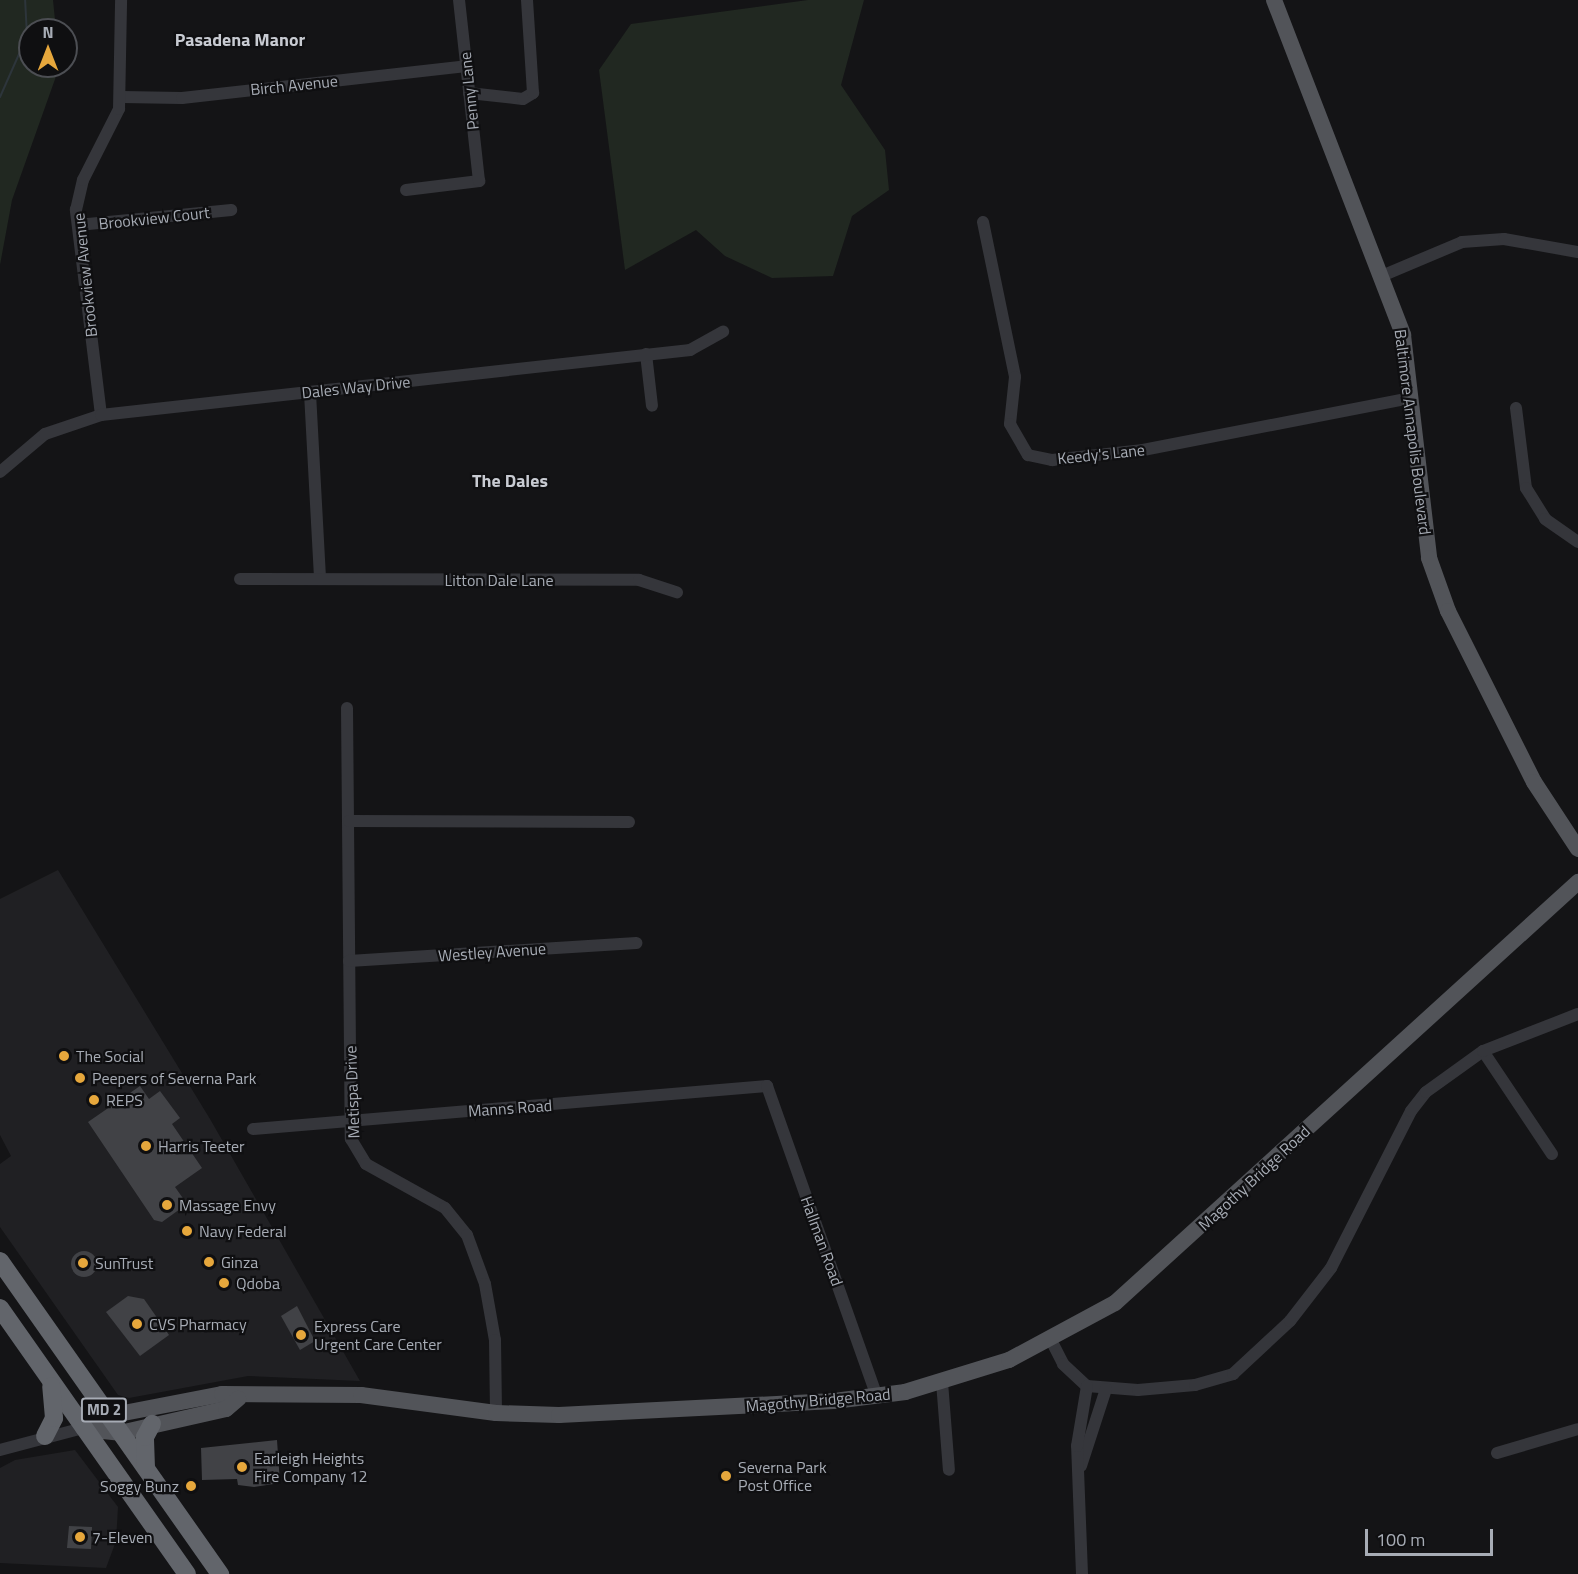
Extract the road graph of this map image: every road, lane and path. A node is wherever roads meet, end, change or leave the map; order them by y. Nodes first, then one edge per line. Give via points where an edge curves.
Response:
1 (121, 0) edge
2 (459, 0) edge
3 (527, 0) edge
4 (1274, 0) edge
5 (466, 66) junction
6 (469, 93) junction
7 (122, 97) junction
8 (406, 190) dead end
9 (231, 210) dead end
10 (983, 222) dead end
11 (78, 225) junction
12 (1578, 252) edge
13 (1384, 275) junction
14 (723, 332) dead end
15 (646, 354) junction
16 (310, 393) junction
17 (1410, 398) junction
18 (652, 406) dead end
19 (1515, 408) dead end
20 (101, 416) junction
21 (0, 472) edge
22 (1578, 542) edge
23 (240, 579) dead end
24 (320, 579) junction
25 (677, 592) dead end
26 (347, 708) dead end
27 (349, 821) junction
28 (629, 822) dead end
29 (1578, 849) edge
30 (1578, 882) edge
31 (636, 943) dead end
32 (349, 961) junction
33 (1578, 1014) edge
34 (1483, 1051) junction
35 (767, 1086) joint
36 (350, 1119) junction
37 (253, 1129) dead end
38 (1552, 1154) dead end
39 (0, 1261) edge
40 (0, 1308) edge
41 (1051, 1340) junction
42 (49, 1379) junction
43 (942, 1382) junction
44 (1087, 1386) junction
45 (1106, 1389) junction
46 (877, 1396) junction
47 (238, 1399) junction
48 (496, 1413) junction
49 (108, 1416) junction
50 (152, 1424) junction
51 (83, 1428) junction
52 (1578, 1429) edge
53 (120, 1433) junction
54 (45, 1436) junction
55 (0, 1450) edge
56 (1497, 1453) dead end
57 (147, 1470) junction
58 (949, 1470) dead end
59 (1080, 1470) junction
60 (187, 1574) edge
61 (220, 1574) edge
62 (1082, 1574) edge

1 - 7 street, Brookview Avenue
2 - 5 street, Penny Lane
3 - 6 street via 535,73 529,98
4 - 13 main road, Baltimore Annapolis Boulevard
5 - 6 street, Penny Lane
5 - 7 street, Birch Avenue via 182,98
6 - 8 street, Penny Lane via 479,181
7 - 11 street, Brookview Avenue via 112,132 79,191
9 - 11 street, Brookview Court
10 - 17 street, Keedy's Lane via 1015,377 1010,424 1028,455 1052,460 1143,450
11 - 20 street, Brookview Avenue
12 - 13 street via 1504,239 1462,242
13 - 17 main road, Baltimore Annapolis Boulevard via 1403,335
14 - 15 street, Dales Way Drive via 701,347
15 - 16 street, Dales Way Drive
15 - 18 street
16 - 20 street, Dales Way Drive
16 - 24 street
17 - 29 main road, Baltimore Annapolis Boulevard via 1429,558 1448,611 1534,782
19 - 22 street via 1526,488 1545,519
20 - 21 street, Dales Way Drive via 45,434
23 - 24 street, Litton Dale Lane
24 - 25 street, Litton Dale Lane via 639,580
26 - 27 street, Metispa Drive
27 - 28 street
27 - 32 street, Metispa Drive
30 - 41 main road, Magothy Bridge Road via 1161,1264 1115,1303
31 - 32 street, Westley Avenue
32 - 36 street, Metispa Drive
33 - 34 street
34 - 38 street
34 - 45 street via 1451,1069 1411,1111 1330,1268 1256,1358 1233,1374 1195,1385
35 - 36 street, Manns Road
35 - 46 street, Hallman Road
36 - 37 street, Manns Road
36 - 48 street, Metispa Drive via 354,1147 366,1164 445,1208 467,1235 485,1284 495,1340
39 - 49 highway, MD 2
40 - 42 highway, MD 2
41 - 43 main road, Magothy Bridge Road
41 - 44 street via 1063,1364
42 - 51 highway, MD 2
42 - 54 highway via 54,1418
43 - 46 main road, Magothy Bridge Road
43 - 58 street
44 - 45 street
44 - 59 street via 1077,1429
45 - 59 street
46 - 48 main road, Magothy Bridge Road via 570,1415
47 - 48 main road, Magothy Bridge Road via 362,1395
47 - 49 main road, Magothy Bridge Road via 222,1394
47 - 50 main road, Magothy Bridge Road via 226,1409
49 - 51 main road, Magothy Bridge Road
49 - 53 highway, MD 2
50 - 53 main road, Magothy Bridge Road
50 - 57 highway via 146,1437
51 - 53 main road, Magothy Bridge Road
51 - 54 street
51 - 60 highway, MD 2
52 - 56 street
53 - 57 highway, MD 2
54 - 55 street
57 - 61 highway, MD 2
59 - 62 street

